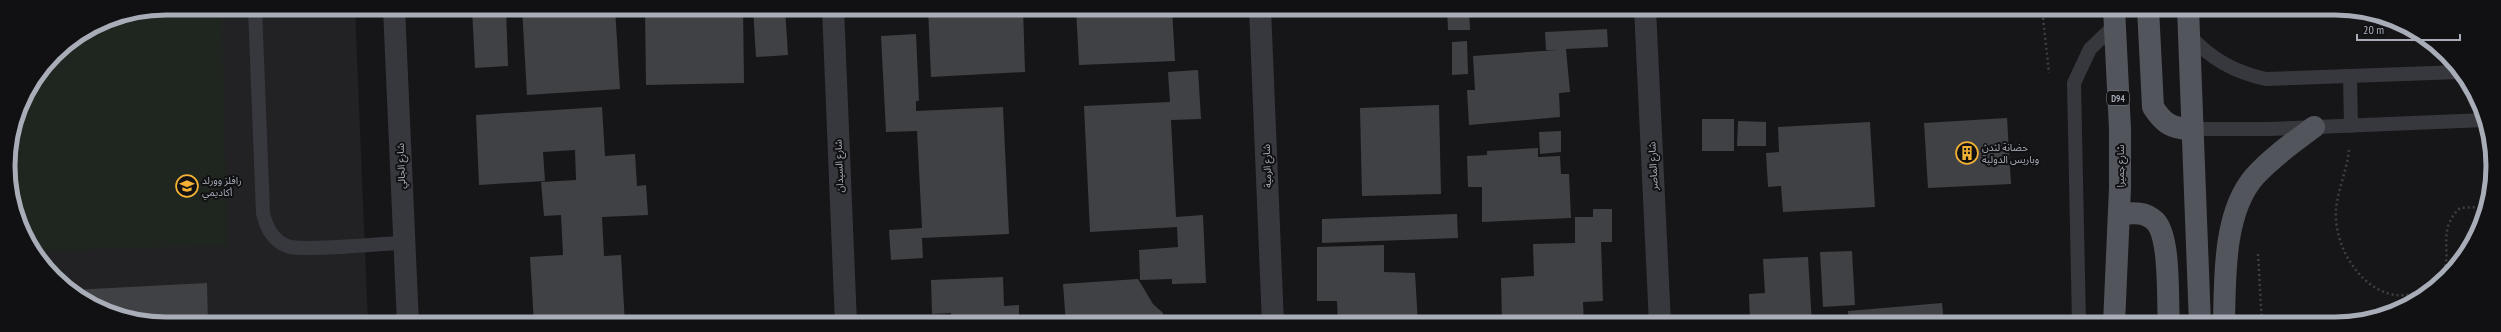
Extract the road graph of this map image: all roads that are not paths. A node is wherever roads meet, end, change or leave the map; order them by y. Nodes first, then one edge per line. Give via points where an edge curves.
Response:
1 (255, 15) edge
2 (394, 15) edge
3 (833, 15) edge
4 (1260, 15) edge
5 (1645, 15) edge
6 (2148, 15) edge
7 (2188, 15) edge
8 (2114, 17) edge
9 (2189, 34) junction
10 (2454, 72) edge
11 (2350, 77) junction
12 (2479, 120) edge
13 (2351, 126) junction
14 (2314, 127) junction
15 (2191, 129) junction
16 (2120, 214) junction
17 (404, 243) junction
18 (408, 317) edge
19 (846, 317) edge
20 (1273, 317) edge
21 (1660, 317) edge
22 (2079, 317) edge
23 (2114, 317) edge
24 (2169, 317) edge
25 (2200, 317) edge
26 (2225, 317) edge

1 - 17 lane via 263,213 270,232 277,240 293,248
2 - 17 street, شارع الجالي
3 - 19 street, شارع السيدان
4 - 20 street, شارع الرمية
5 - 21 street, شارع الماصر
6 - 15 main road via 2153,107 2159,118 2169,126
7 - 9 main road
8 - 16 main road, شارع جميرا / D94 via 2120,129
8 - 22 lane via 2090,49 2074,83
9 - 11 lane via 2215,60 2248,75 2266,79
9 - 15 main road
10 - 11 lane
11 - 13 lane
12 - 13 lane
13 - 14 lane
14 - 15 lane
14 - 26 main road via 2258,172 2240,200 2231,231
15 - 25 main road
16 - 23 main road, شارع جميرا / D94
16 - 24 main road via 2136,212 2145,215 2154,220 2163,234
17 - 18 street, شارع الجالي

